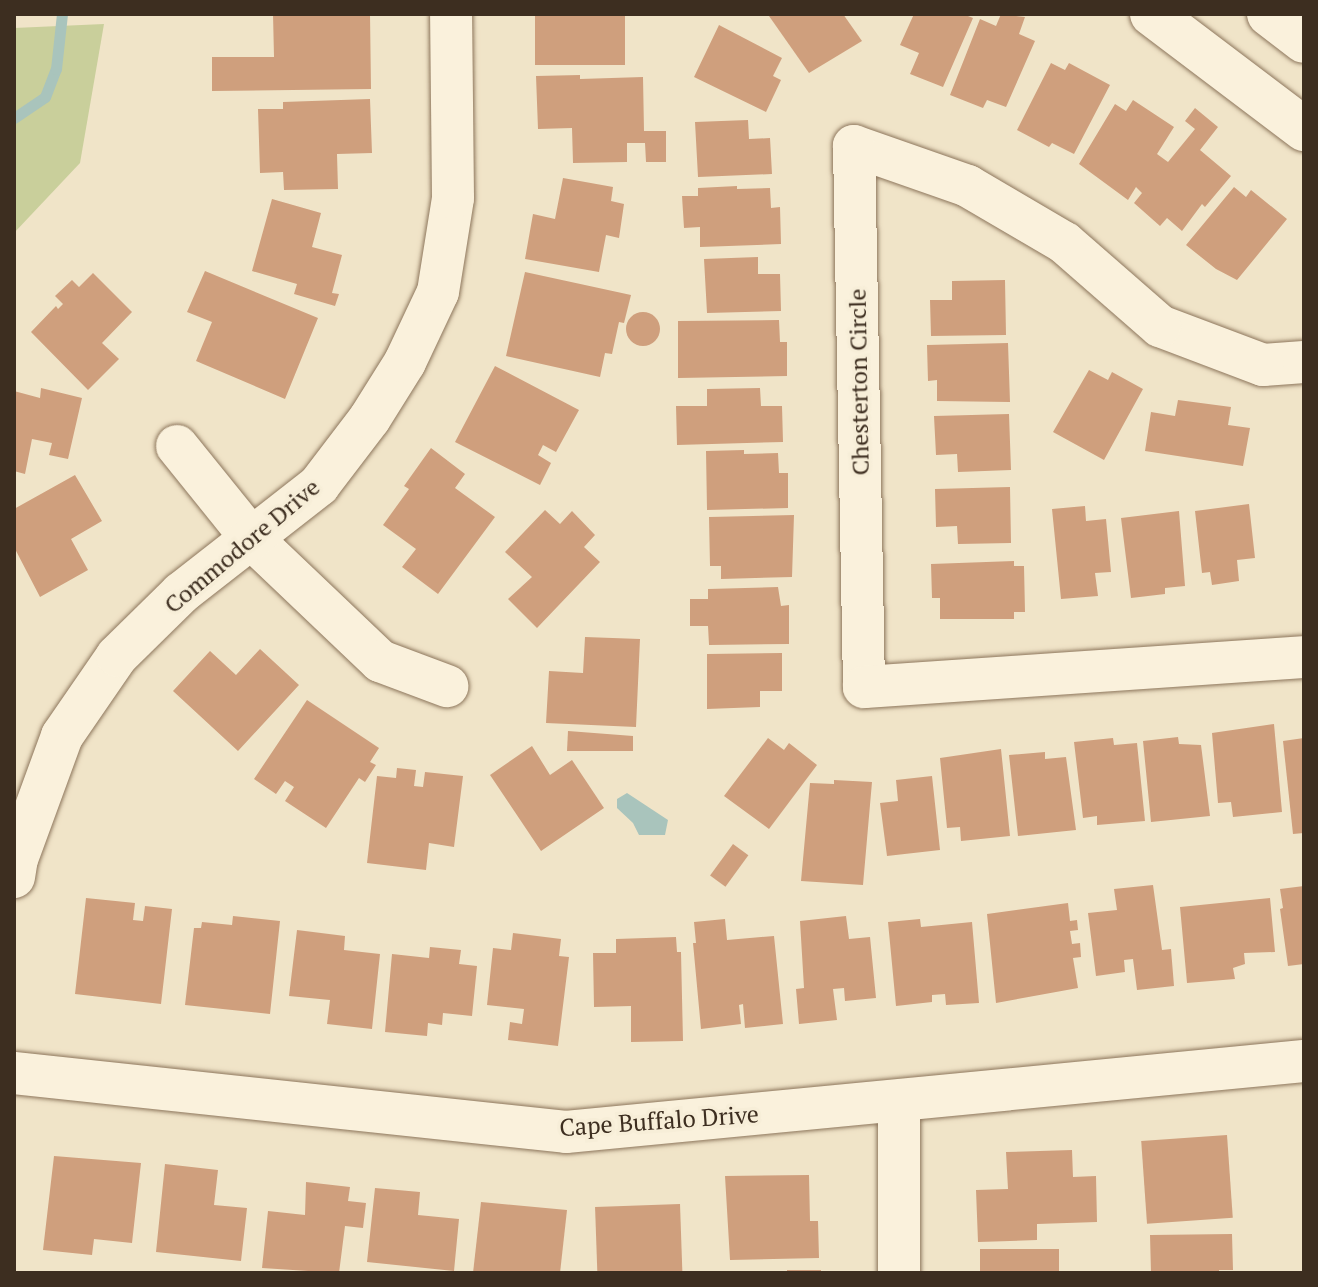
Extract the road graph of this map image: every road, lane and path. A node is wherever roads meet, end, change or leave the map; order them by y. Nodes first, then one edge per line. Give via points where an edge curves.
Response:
1 (451, 14) edge
2 (1152, 14) edge
3 (1269, 14) edge
4 (1304, 41) edge
5 (1304, 129) edge
6 (1304, 362) edge
7 (177, 446) dead end
8 (252, 539) junction
9 (1304, 657) edge
10 (447, 686) dead end
11 (14, 877) edge
12 (1304, 1061) edge
13 (1304, 1071) edge
14 (14, 1073) edge
15 (899, 1102) junction
16 (899, 1273) edge

1 - 8 street, Commodore Drive via 453,198 438,292 405,362 370,418 319,485
2 - 5 main road
3 - 4 main road
6 - 9 street, Chesterton Circle via 1263,365 1160,326 1065,243 968,186 854,146 864,687
7 - 8 street
8 - 10 street via 380,661
8 - 11 street, Commodore Drive via 181,593 117,656 62,736
12 - 13 street
12 - 15 street, Cape Buffalo Drive
14 - 15 street, Cape Buffalo Drive via 566,1132
15 - 16 street

